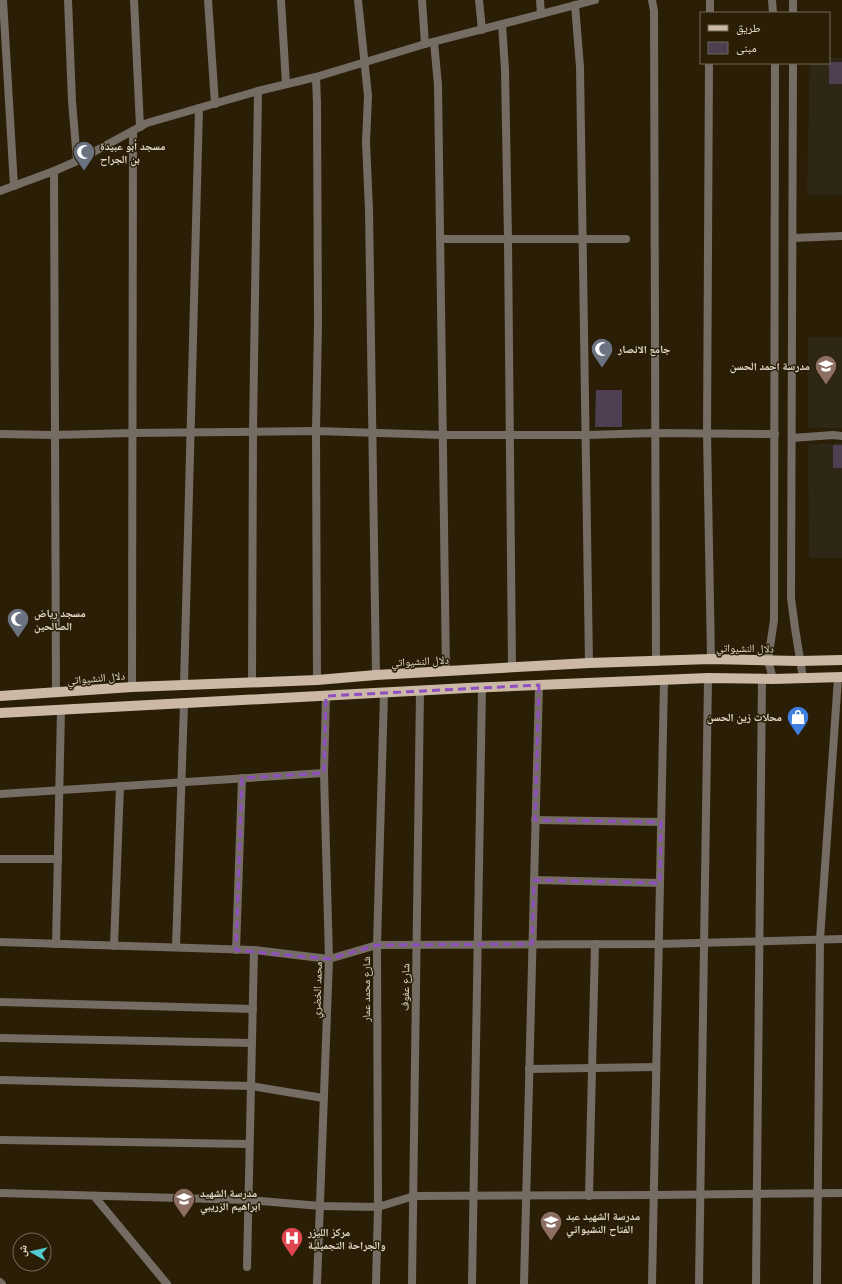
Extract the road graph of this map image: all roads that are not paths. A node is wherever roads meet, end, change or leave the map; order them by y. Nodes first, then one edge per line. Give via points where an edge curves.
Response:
1 (3, 0) edge
2 (68, 0) edge
3 (134, 0) edge
4 (208, 0) edge
5 (281, 0) edge
6 (358, 0) edge
7 (422, 0) edge
8 (479, 0) edge
9 (540, 0) edge
10 (595, 0) edge
11 (652, 0) edge
12 (710, 0) edge
13 (772, 0) edge
14 (793, 0) edge
15 (575, 5) junction
16 (710, 12) edge
17 (773, 12) edge
18 (793, 12) edge
19 (541, 14) junction
20 (502, 25) junction
21 (482, 30) junction
22 (434, 42) junction
23 (425, 44) junction
24 (364, 63) junction
25 (710, 64) edge
26 (775, 64) edge
27 (793, 64) edge
28 (316, 77) junction
29 (286, 84) junction
30 (258, 91) junction
31 (215, 104) junction
32 (199, 108) junction
33 (137, 129) junction
34 (78, 161) junction
35 (54, 171) junction
36 (14, 186) junction
37 (0, 191) edge
38 (842, 236) edge
39 (793, 238) junction
40 (440, 239) junction
41 (583, 239) junction
42 (626, 239) dead end
43 (508, 240) junction
44 (316, 431) junction
45 (132, 432) junction
46 (190, 432) junction
47 (253, 432) junction
48 (372, 432) junction
49 (654, 433) junction
50 (707, 433) junction
51 (0, 434) edge
52 (775, 434) junction
53 (54, 435) junction
54 (442, 435) junction
55 (511, 435) junction
56 (586, 435) junction
57 (842, 436) edge
58 (792, 438) junction
59 (711, 659) junction
60 (768, 660) junction
61 (842, 660) edge
62 (800, 661) junction
63 (656, 662) junction
64 (589, 663) junction
65 (512, 667) junction
66 (446, 672) junction
67 (376, 675) junction
68 (708, 678) junction
69 (803, 678) junction
70 (840, 678) edge
71 (767, 679) junction
72 (321, 680) junction
73 (664, 680) junction
74 (252, 682) junction
75 (184, 685) junction
76 (539, 685) junction
77 (132, 687) junction
78 (482, 688) junction
79 (420, 691) junction
80 (56, 693) junction
81 (384, 693) junction
82 (0, 696) edge
83 (326, 696) junction
84 (184, 703) junction
85 (61, 710) junction
86 (0, 713) edge
87 (324, 773) junction
88 (242, 778) junction
89 (182, 782) junction
90 (120, 786) junction
91 (60, 790) junction
92 (0, 794) edge
93 (536, 820) junction
94 (661, 822) junction
95 (0, 859) edge
96 (58, 859) junction
97 (534, 880) junction
98 (660, 883) junction
99 (820, 939) junction
100 (842, 939) edge
101 (759, 941) junction
102 (0, 942) edge
103 (704, 943) junction
104 (56, 944) junction
105 (477, 944) junction
106 (532, 944) junction
107 (595, 944) junction
108 (659, 944) junction
109 (377, 945) junction
110 (417, 945) junction
111 (114, 946) junction
112 (176, 947) junction
113 (236, 950) junction
114 (254, 950) junction
115 (329, 959) junction
116 (0, 1002) edge
117 (253, 1009) junction
118 (0, 1038) edge
119 (252, 1043) junction
120 (656, 1067) junction
121 (592, 1068) junction
122 (529, 1069) junction
123 (0, 1080) edge
124 (251, 1086) junction
125 (323, 1098) junction
126 (0, 1140) edge
127 (249, 1144) junction
128 (0, 1193) edge
129 (757, 1193) junction
130 (818, 1193) junction
131 (842, 1193) edge
132 (700, 1194) junction
133 (654, 1195) junction
134 (94, 1196) junction
135 (414, 1196) junction
136 (472, 1196) junction
137 (526, 1196) junction
138 (589, 1196) junction
139 (250, 1200) junction
140 (321, 1206) junction
141 (378, 1207) junction
142 (248, 1267) dead end
143 (0, 1282) edge
144 (2, 1284) edge
145 (167, 1284) edge
146 (317, 1284) edge
147 (376, 1284) edge
148 (412, 1284) edge
149 (472, 1284) edge
150 (524, 1284) edge
151 (652, 1284) edge
152 (699, 1284) edge
153 (756, 1284) edge
154 (817, 1284) edge

1 - 36 street
2 - 34 street via 72,100
3 - 33 street
4 - 31 street
5 - 29 street
6 - 24 street
7 - 23 street
8 - 21 street
9 - 19 street
10 - 15 street
11 - 49 street
12 - 16 street
13 - 17 street
14 - 18 street
15 - 19 street
15 - 41 street via 580,67
19 - 20 street
20 - 21 street
20 - 43 street
21 - 22 street
22 - 23 street
22 - 40 street via 438,85
23 - 24 street
24 - 28 street
24 - 48 street via 368,96 366,142
25 - 50 street
26 - 52 street
27 - 39 street
28 - 29 street
28 - 44 street
29 - 30 street
30 - 31 street
30 - 47 street
31 - 32 street
32 - 33 street via 147,123
32 - 46 street
33 - 34 street
33 - 45 street
34 - 35 street
35 - 36 street
35 - 53 street
36 - 37 street
38 - 39 street
39 - 58 street
40 - 43 street
40 - 54 street
41 - 42 street
41 - 43 street
41 - 56 street
43 - 55 street
44 - 47 street
44 - 48 street
44 - 72 street
45 - 46 street
45 - 53 street
45 - 77 street
46 - 47 street
46 - 75 street
47 - 74 street
48 - 54 street
48 - 67 street
49 - 50 street
49 - 56 street
49 - 63 street
50 - 52 street
50 - 59 street
51 - 53 street
52 - 60 street via 774,620
53 - 80 street
54 - 55 street
54 - 66 street
55 - 56 street
55 - 65 street
56 - 64 street
57 - 58 street
58 - 62 street via 792,598
59 - 60 main road, دلال النشيواتي
59 - 63 main road, دلال النشيواتي
60 - 62 main road, دلال النشيواتي
60 - 71 street
61 - 62 main road, دلال النشيواتي
62 - 69 street
63 - 64 main road, دلال النشيواتي
64 - 65 main road, دلال النشيواتي
65 - 66 main road, دلال النشيواتي
66 - 67 main road, دلال النشيواتي
67 - 72 main road, دلال النشيواتي
68 - 71 main road
68 - 73 main road
68 - 103 street
69 - 70 main road
69 - 71 main road
70 - 99 street
71 - 101 street
72 - 74 main road, دلال النشيواتي
72 - 83 main road
73 - 76 main road
73 - 94 street
74 - 75 main road, دلال النشيواتي
75 - 77 main road, دلال النشيواتي
76 - 78 main road
76 - 93 street
77 - 80 main road, دلال النشيواتي
78 - 79 main road
78 - 105 street
79 - 81 main road
79 - 110 street, شارع عفوف
80 - 82 main road, دلال النشيواتي
81 - 83 main road
81 - 109 street, شارع محمد عمار
83 - 84 main road
83 - 87 street, محمد الخضري
84 - 85 main road
84 - 89 street
85 - 86 main road
85 - 91 street
87 - 88 street
87 - 115 street, محمد الخضري
88 - 89 street
88 - 113 street
89 - 90 street
89 - 112 street
90 - 91 street
90 - 111 street
91 - 92 street
91 - 96 street
93 - 94 street
93 - 97 street
94 - 98 street
95 - 96 street
96 - 104 street
97 - 98 street
97 - 106 street
98 - 108 street
99 - 100 street
99 - 101 street
99 - 130 street
101 - 103 street
101 - 129 street
102 - 104 street
103 - 108 street
103 - 132 street
104 - 111 street
105 - 106 street
105 - 110 street
105 - 136 street
106 - 107 street
106 - 122 street
107 - 108 street
107 - 121 street
108 - 120 street
109 - 110 street
109 - 115 street
109 - 141 street, شارع محمد عمار
110 - 135 street, شارع عفوف
111 - 112 street
112 - 113 street
113 - 114 street
114 - 115 street
114 - 117 street
115 - 125 street, محمد الخضري
116 - 117 street
117 - 119 street
118 - 119 street
119 - 124 street
120 - 121 street
120 - 133 street
121 - 122 street
121 - 138 street
122 - 137 street
123 - 124 street
124 - 125 street
124 - 127 street
125 - 140 street, محمد الخضري
126 - 127 street
127 - 139 street
128 - 134 street
129 - 130 street
129 - 132 street
129 - 153 street
130 - 131 street
130 - 154 street
132 - 133 street
132 - 152 street
133 - 138 street
133 - 151 street
134 - 139 street
134 - 145 street
135 - 136 street
135 - 141 street
135 - 148 street, شارع عفوف
136 - 137 street
136 - 149 street
137 - 138 street
137 - 150 street
139 - 140 street
139 - 142 street
140 - 141 street
140 - 146 street, محمد الخضري
141 - 147 street, شارع محمد عمار
143 - 144 street

